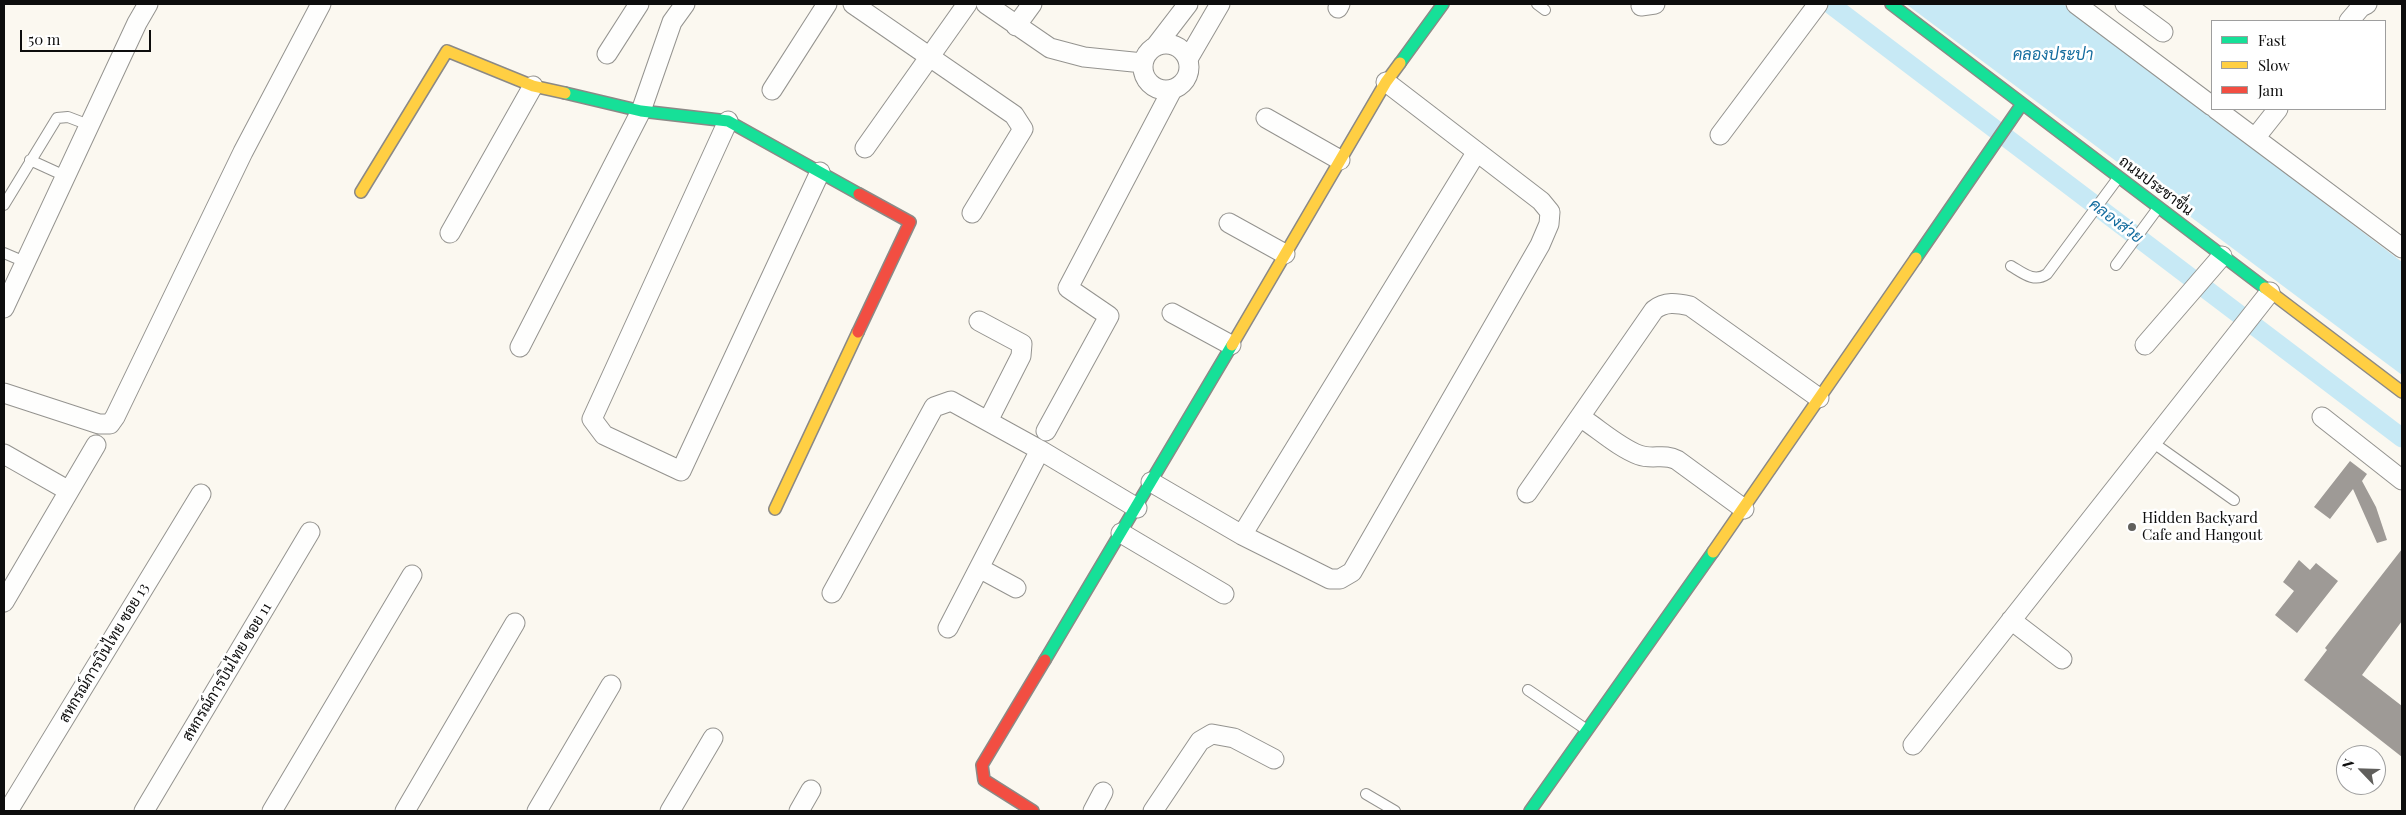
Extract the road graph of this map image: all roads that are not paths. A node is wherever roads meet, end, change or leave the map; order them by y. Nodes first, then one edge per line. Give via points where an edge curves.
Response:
1 (148, 4) edge
2 (321, 4) edge
3 (639, 4) edge
4 (685, 4) edge
5 (827, 4) edge
6 (853, 4) edge
7 (967, 4) edge
8 (986, 4) edge
9 (1032, 4) edge
10 (1188, 4) edge
11 (1220, 4) edge
12 (1443, 4) edge
13 (1891, 4) edge
14 (2076, 4) edge
15 (2125, 4) edge
16 (1817, 5) edge
17 (1016, 26) junction
18 (2163, 32) dead end
19 (1155, 47) junction
20 (607, 54) dead end
21 (930, 57) junction
22 (1188, 59) junction
23 (1144, 63) junction
24 (1386, 82) junction
25 (534, 86) junction
26 (772, 90) dead end
27 (1172, 90) junction
28 (2022, 104) junction
29 (2211, 105) edge
30 (2217, 110) edge
31 (2277, 110) edge
32 (641, 111) junction
33 (1266, 118) dead end
34 (728, 121) junction
35 (89, 125) junction
36 (1720, 135) dead end
37 (2255, 138) junction
38 (865, 148) dead end
39 (1476, 153) junction
40 (30, 160) junction
41 (1340, 160) junction
42 (820, 172) junction
43 (65, 176) junction
44 (2118, 177) junction
45 (361, 192) dead end
46 (5, 198) edge
47 (2159, 207) junction
48 (972, 213) dead end
49 (1229, 223) dead end
50 (450, 233) dead end
51 (2402, 248) edge
52 (4, 253) edge
53 (1285, 254) junction
54 (2222, 256) junction
55 (25, 262) junction
56 (2116, 265) dead end
57 (2011, 266) dead end
58 (2264, 299) junction
59 (4, 308) edge
60 (1172, 313) dead end
61 (979, 321) dead end
62 (1231, 345) junction
63 (2145, 345) dead end
64 (520, 347) dead end
65 (4, 392) edge
66 (2402, 392) edge
67 (1819, 398) junction
68 (2322, 416) dead end
69 (1580, 417) junction
70 (988, 421) junction
71 (1046, 431) dead end
72 (2152, 442) junction
73 (96, 445) dead end
74 (1040, 450) junction
75 (4, 454) edge
76 (2402, 480) edge
77 (1151, 482) junction
78 (69, 491) junction
79 (1527, 493) dead end
80 (201, 494) dead end
81 (2234, 500) dead end
82 (1137, 508) junction
83 (775, 509) dead end
84 (1744, 509) junction
85 (310, 532) dead end
86 (1122, 533) junction
87 (1242, 535) junction
88 (979, 568) junction
89 (412, 575) dead end
90 (1016, 588) dead end
91 (832, 593) dead end
92 (1224, 594) dead end
93 (4, 602) edge
94 (2011, 620) junction
95 (515, 624) dead end
96 (948, 628) dead end
97 (2062, 659) dead end
98 (611, 684) dead end
99 (1528, 690) dead end
100 (1588, 731) junction
101 (713, 738) dead end
102 (1913, 745) dead end
103 (1274, 759) dead end
104 (811, 790) dead end
105 (1103, 792) dead end
106 (1366, 794) dead end
107 (8, 811) edge
108 (144, 811) edge
109 (272, 811) edge
110 (404, 811) edge
111 (537, 811) edge
112 (670, 811) edge
113 (798, 811) edge
114 (1033, 811) edge
115 (1093, 811) edge
116 (1153, 811) edge
117 (1395, 811) edge
118 (1530, 811) edge

1 - 35 street
2 - 65 street via 243,152 116,417 110,424 99,424
3 - 20 street
4 - 32 street via 672,22
5 - 26 street
6 - 21 street
7 - 21 street
8 - 17 street
9 - 17 street
10 - 19 street
11 - 22 street
12 - 24 street
13 - 28 street, ถนนประชาชื่น
14 - 29 street
15 - 18 street
16 - 36 street
17 - 23 street via 1050,48 1084,57
19 - 22 street via 1171,45 1184,52
19 - 23 street
21 - 38 street
21 - 48 street via 1014,115 1023,128
22 - 27 street via 1189,75 1185,82
23 - 27 street via 1145,77 1150,84 1164,91
24 - 39 street
24 - 41 street
25 - 32 street
25 - 45 street via 447,51
25 - 50 street
27 - 71 street via 1068,288 1109,316
28 - 44 street, ถนนประชาชื่น
28 - 67 street
30 - 37 street
31 - 37 street
32 - 34 street
32 - 64 street
33 - 41 street
34 - 42 street
34 - 42 street via 592,419 604,435 681,471
35 - 40 lane via 60,116
35 - 43 street
37 - 51 street
39 - 87 street
39 - 87 street via 1541,201 1550,212 1550,224 1352,572 1340,579 1330,579
40 - 43 lane
40 - 46 lane
41 - 53 street
42 - 83 street via 910,222
43 - 55 street
44 - 47 street, ถนนประชาชื่น
44 - 57 lane via 2047,274 2031,278
47 - 54 street, ถนนประชาชื่น
47 - 56 lane
49 - 53 street
52 - 55 lane
53 - 62 street
54 - 58 street, ถนนประชาชื่น
54 - 63 street
55 - 59 street
58 - 66 street, ถนนประชาชื่น
58 - 72 street
60 - 62 street
61 - 70 street via 1022,344 1021,356
62 - 77 street
67 - 69 street via 1690,306 1660,304
67 - 84 street
68 - 76 street
69 - 79 street
69 - 84 street via 1632,452 1649,458 1665,456 1677,460
70 - 74 street
70 - 91 street via 951,401 934,407
72 - 81 lane
72 - 94 street
73 - 78 street
74 - 82 street
74 - 88 street
75 - 78 street
77 - 82 street
77 - 87 street
78 - 93 street
80 - 107 street, สหกรณ์การบินไทย ซอย 13
82 - 86 street
84 - 100 street
85 - 108 street, สหกรณ์การบินไทย ซอย 11
86 - 92 street
86 - 114 street via 982,765 984,780
88 - 90 street
88 - 96 street
89 - 109 street
94 - 97 street
94 - 102 street
95 - 110 street
98 - 111 street
99 - 100 lane
100 - 118 street
101 - 112 street
103 - 116 street via 1234,738 1212,734 1200,741
104 - 113 street
105 - 115 street
106 - 117 lane

